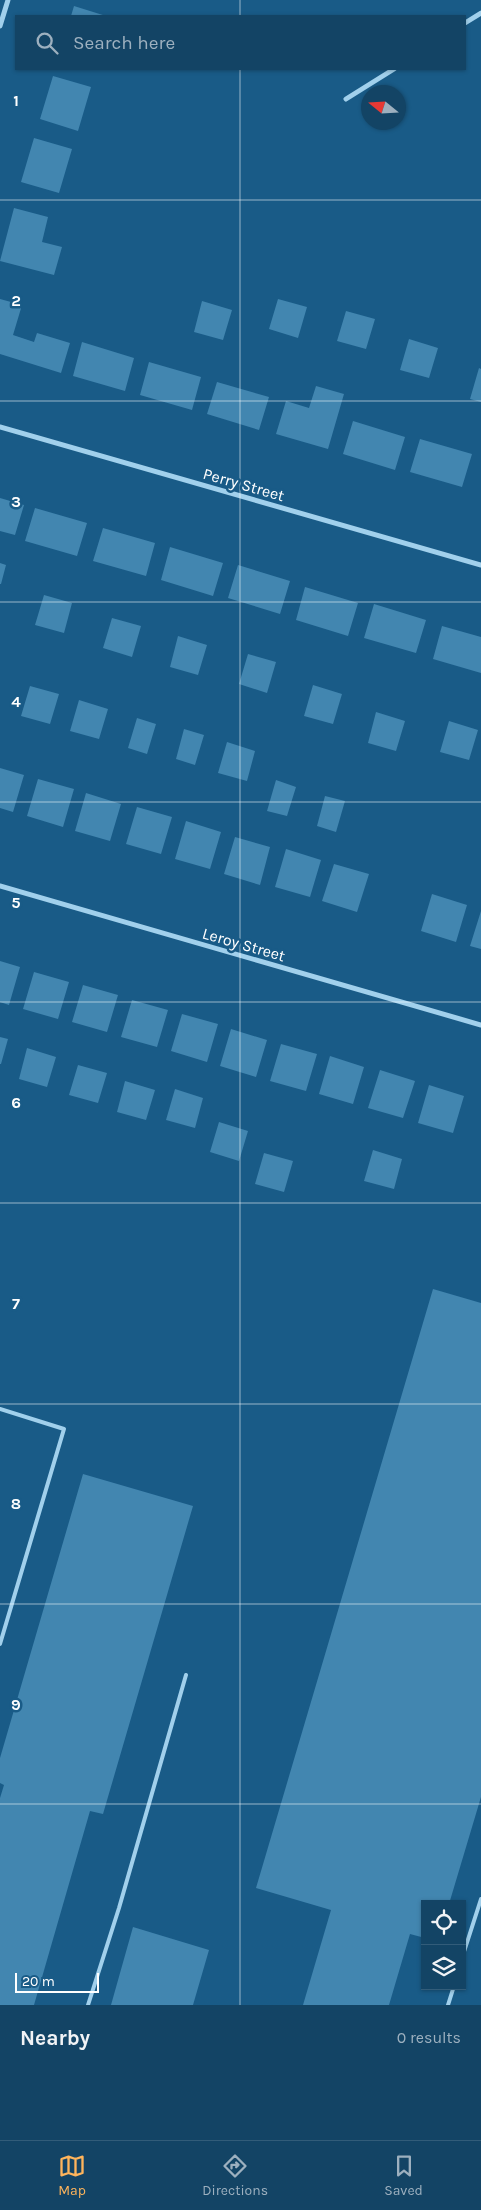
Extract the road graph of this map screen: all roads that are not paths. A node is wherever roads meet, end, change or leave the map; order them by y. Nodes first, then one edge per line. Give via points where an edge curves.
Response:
1 (8, 0) edge
2 (481, 13) edge
3 (466, 22) edge
4 (0, 26) edge
5 (392, 70) edge
6 (346, 99) dead end
7 (0, 427) edge
8 (481, 565) edge
9 (0, 886) edge
10 (481, 1025) edge
11 (0, 1409) edge
12 (0, 1644) edge
13 (186, 1675) dead end
14 (481, 1899) edge
15 (466, 1946) edge
16 (453, 1990) edge
17 (88, 2005) edge
18 (448, 2005) edge

1 - 4 street
2 - 3 street
5 - 6 street
7 - 8 street, Perry Street
9 - 10 street, Leroy Street
11 - 12 lane via 64,1429
13 - 17 lane
14 - 15 lane
16 - 18 lane

